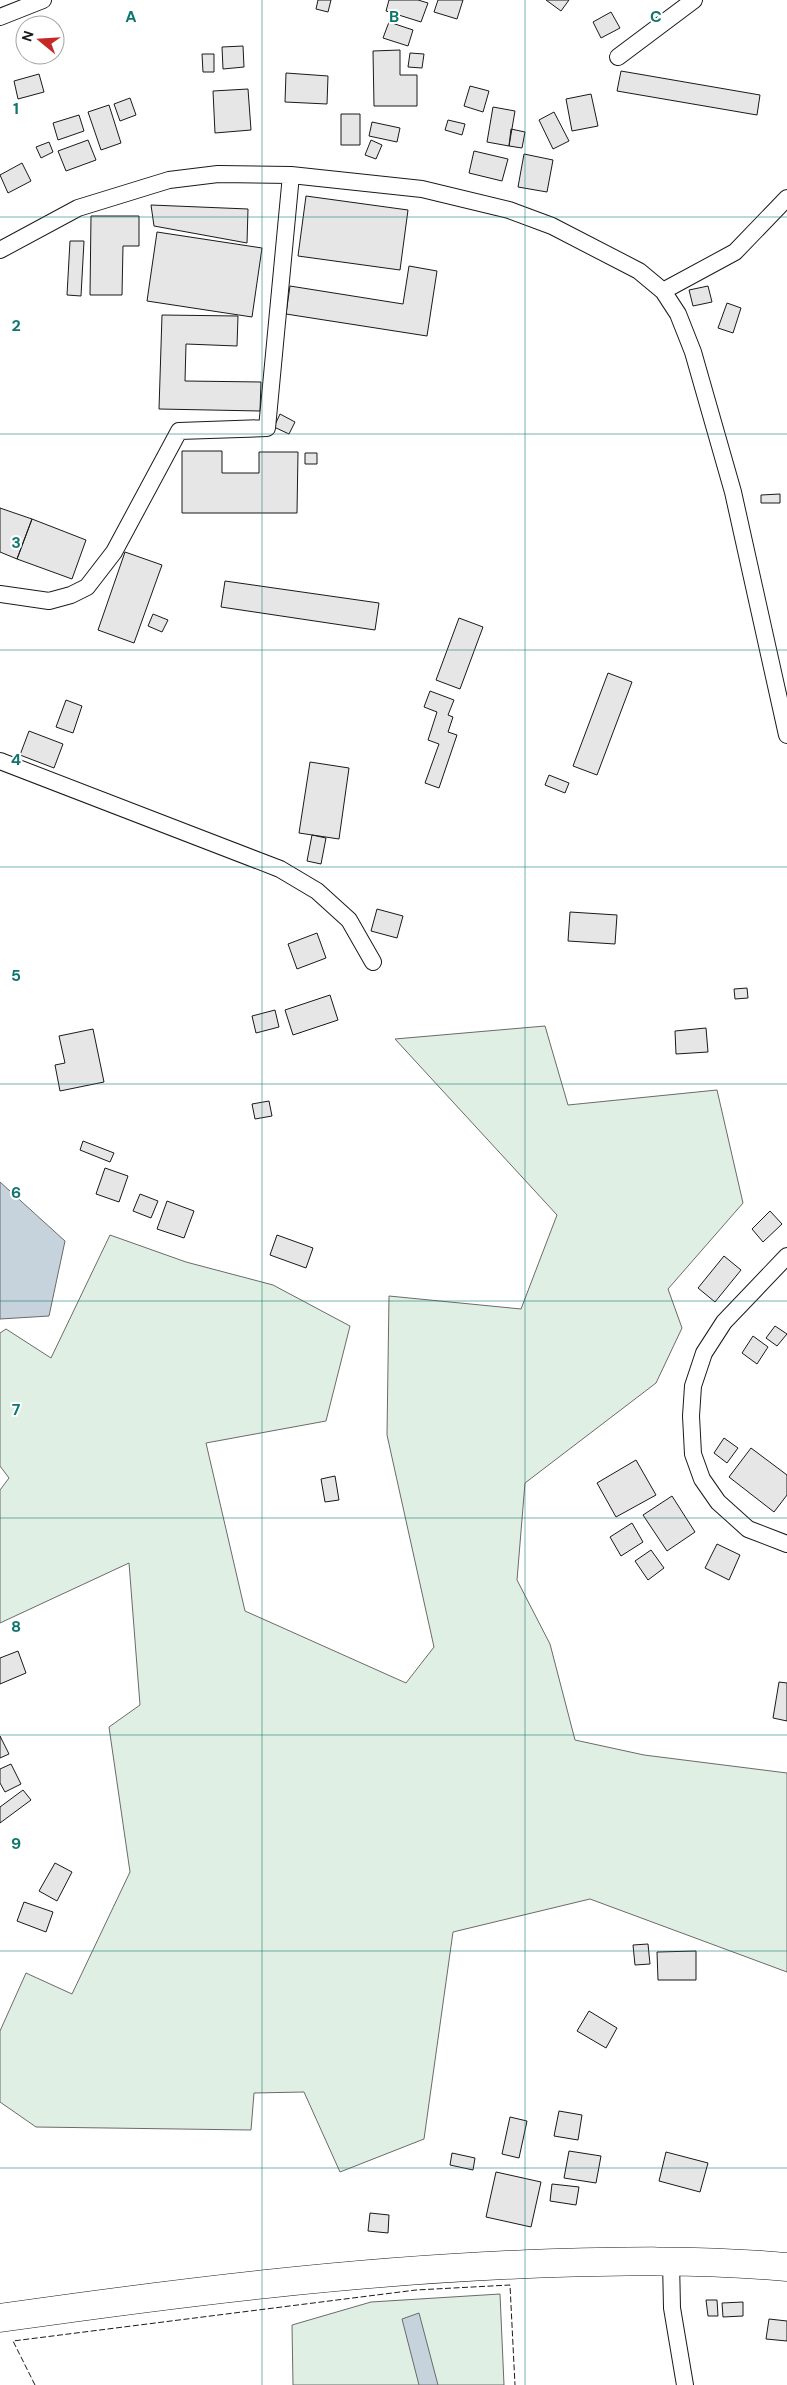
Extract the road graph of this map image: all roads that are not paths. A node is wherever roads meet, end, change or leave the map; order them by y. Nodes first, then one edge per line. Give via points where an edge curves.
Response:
1 (44, 0) edge
2 (694, 0) edge
3 (0, 17) edge
4 (618, 57) dead end
5 (290, 175) junction
6 (787, 198) edge
7 (0, 250) edge
8 (662, 290) junction
9 (0, 594) edge
10 (787, 735) edge
11 (0, 761) edge
12 (373, 962) dead end
13 (787, 1256) edge
14 (787, 1544) edge
15 (670, 2261) junction
16 (787, 2267) edge
17 (0, 2318) edge
18 (685, 2385) edge

1 - 3 street
2 - 4 street
5 - 7 street via 218,174 169,180 78,208
5 - 8 street via 422,189 509,210 592,246 639,271
5 - 9 street via 267,428 179,431 114,552 87,587 49,601
6 - 8 street via 735,252
8 - 10 street via 678,314 693,352 730,483
11 - 12 street via 280,869 318,891 349,920
13 - 14 street via 724,1322 704,1353 693,1386 691,1416 693,1454 702,1479 718,1502 748,1529
15 - 16 highway
15 - 17 highway via 442,2268 200,2292
15 - 18 street via 672,2308

